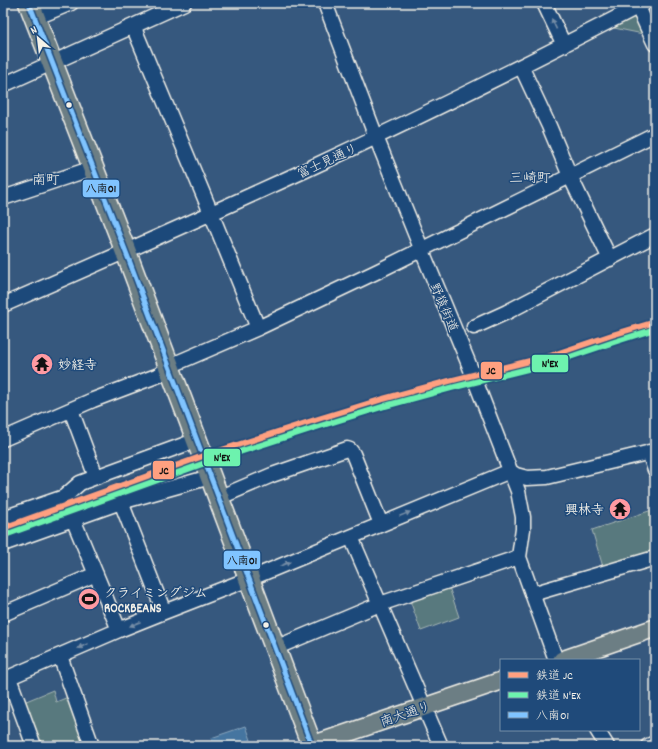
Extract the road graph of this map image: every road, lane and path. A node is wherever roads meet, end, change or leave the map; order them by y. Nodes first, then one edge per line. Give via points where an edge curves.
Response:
1 (71, 3) edge
2 (184, 3) edge
3 (324, 3) edge
4 (544, 3) edge
5 (642, 5) edge
6 (32, 10) edge
7 (135, 26) junction
8 (655, 44) edge
9 (564, 45) junction
10 (58, 60) junction
11 (521, 66) junction
12 (3, 85) edge
13 (655, 134) edge
14 (376, 137) junction
15 (88, 170) junction
16 (570, 176) junction
17 (3, 198) edge
18 (211, 213) junction
19 (655, 235) edge
20 (421, 249) junction
21 (125, 251) junction
22 (610, 259) junction
23 (3, 305) edge
24 (474, 327) dead end
25 (258, 328) junction
26 (169, 367) junction
27 (71, 410) junction
28 (3, 439) edge
29 (197, 440) junction
30 (652, 452) edge
31 (655, 470) edge
32 (510, 471) junction
33 (210, 476) junction
34 (96, 477) junction
35 (218, 498) junction
36 (121, 502) junction
37 (3, 518) edge
38 (73, 519) junction
39 (381, 524) junction
40 (351, 537) junction
41 (3, 544) edge
42 (519, 557) junction
43 (655, 558) edge
44 (96, 574) junction
45 (249, 579) junction
46 (532, 594) junction
47 (380, 604) junction
48 (164, 612) junction
49 (3, 614) edge
50 (655, 628) edge
51 (118, 630) junction
52 (275, 648) junction
53 (60, 656) junction
54 (556, 659) edge
55 (565, 659) edge
56 (6, 679) edge
57 (500, 681) edge
58 (424, 707) junction
59 (598, 731) edge
60 (655, 744) edge
61 (34, 746) edge
62 (92, 746) edge
63 (311, 746) edge
64 (441, 746) edge
65 (607, 746) edge
66 (648, 746) edge

1 - 6 street
2 - 7 street
3 - 14 street, 野猿街道
9 -> 4 street
5 - 8 street
5 - 9 street, 富士見通り
6 - 10 highway
7 - 10 street
7 - 18 street
9 - 11 street, 富士見通り
10 - 12 street
10 - 15 highway
11 - 14 street, 富士見通り
11 - 16 street
13 - 16 street
14 - 18 street, 富士見通り
14 - 20 street, 野猿街道
15 - 17 street
15 - 21 highway
16 - 20 street
16 - 22 street
18 - 21 street, 富士見通り
18 - 25 street
19 - 22 street
20 - 25 street
20 - 32 street, 野猿街道
21 - 23 street, 富士見通り
21 - 26 highway
22 - 24 street
25 - 26 street
26 - 27 street via 159,375
26 - 29 highway
27 - 28 street
27 - 34 street
29 - 33 highway
29 - 34 street
30 - 31 street
30 - 32 street via 547,477 527,478
39 -> 32 street
32 - 42 street, 野猿街道 via 518,491 523,517
33 - 35 highway
33 - 36 street
34 - 37 street via 80,484 64,497
35 - 39 street via 272,475 347,449 352,451
35 - 45 highway
36 - 38 street
36 - 48 street
38 - 41 street
38 - 44 street
39 - 40 street
45 -> 40 street
40 - 47 street
42 - 46 street
42 - 47 street
43 - 46 street
44 - 49 street
44 - 51 street
45 - 48 street
45 - 52 highway
46 - 54 street
47 - 52 street
47 - 58 street
48 -> 51 street
50 - 55 main road
51 -> 53 street
52 - 63 highway
53 - 56 street
53 - 62 street
56 - 61 street
57 - 58 main road, 南大通り
58 - 63 main road, 南大通り
58 - 64 street
59 - 65 street
60 - 66 street

